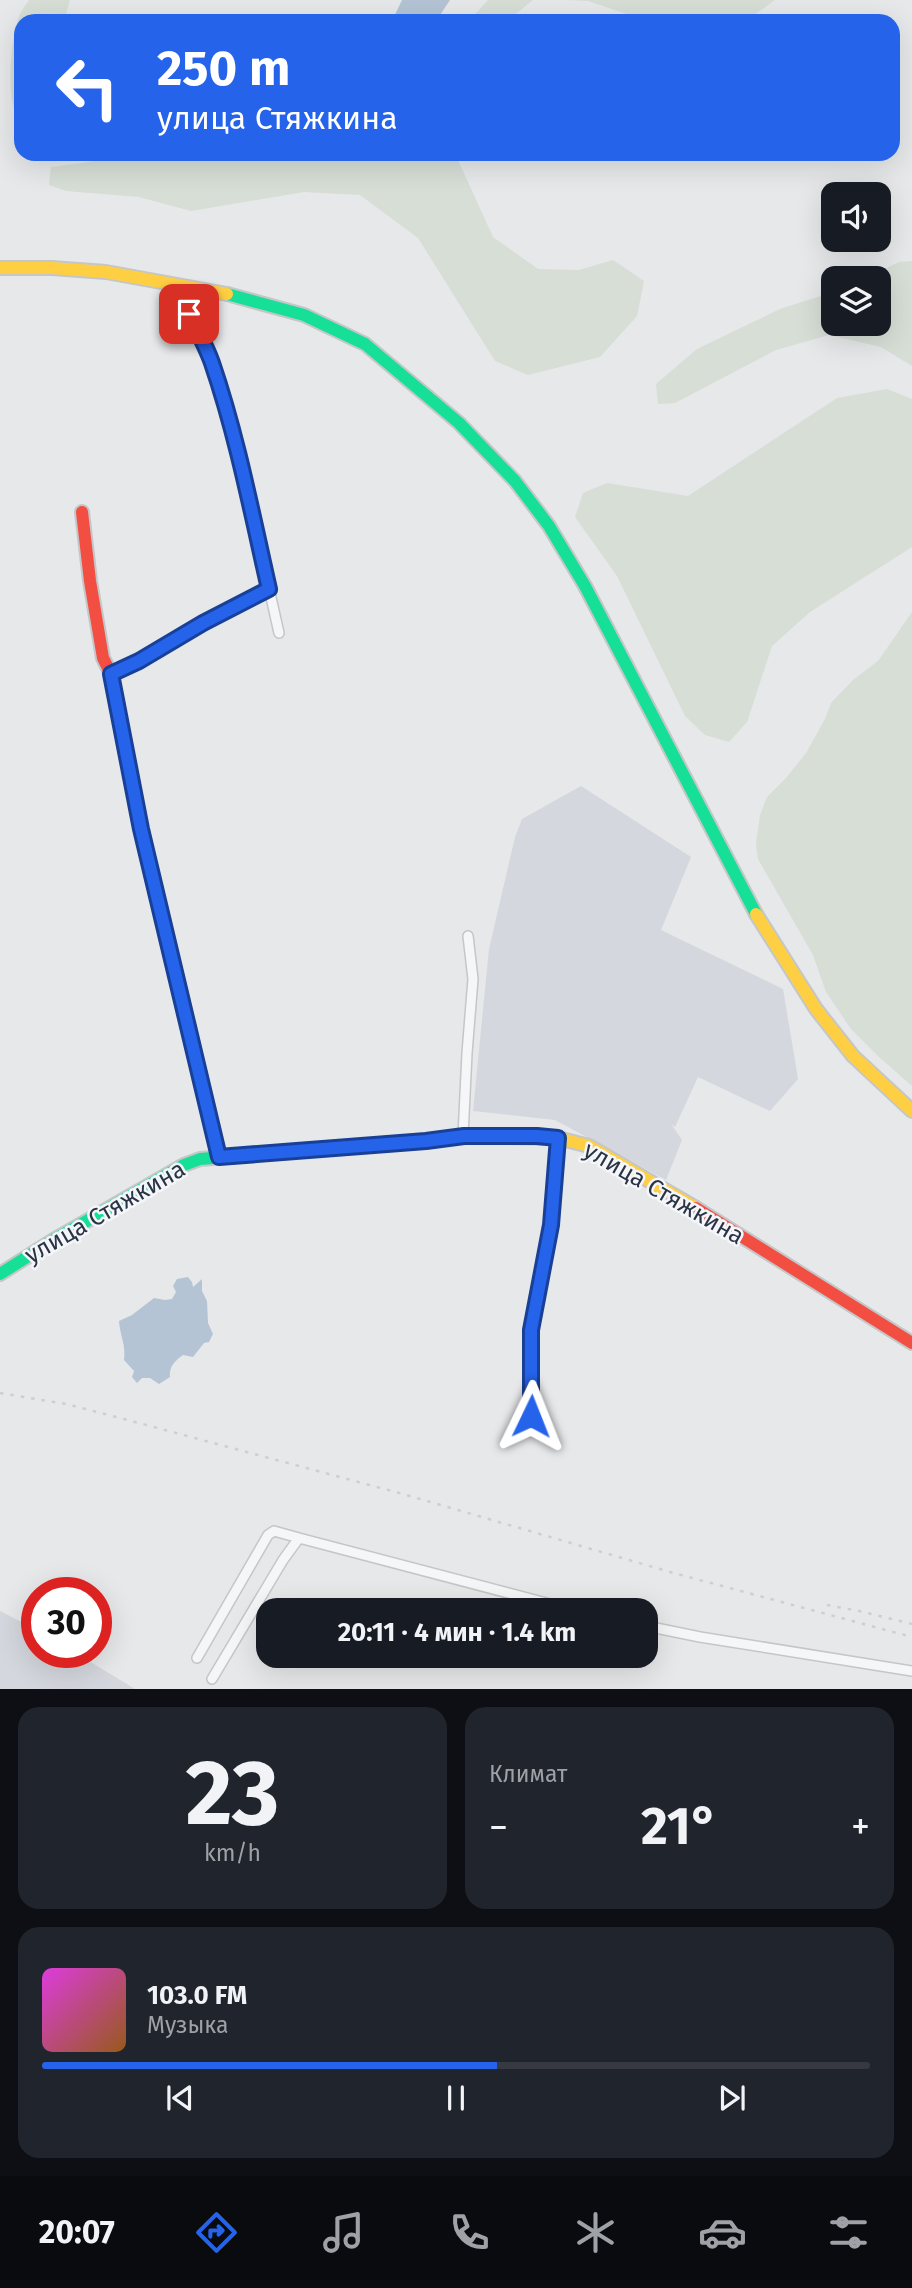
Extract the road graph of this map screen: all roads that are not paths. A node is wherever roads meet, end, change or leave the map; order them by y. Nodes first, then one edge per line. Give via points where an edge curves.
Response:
1 (0, 268) edge
2 (187, 288) junction
3 (82, 512) dead end
4 (269, 589) junction
5 (279, 633) dead end
6 (111, 674) junction
7 (468, 936) dead end
8 (912, 1111) edge
9 (464, 1136) junction
10 (558, 1138) junction
11 (219, 1157) junction
12 (0, 1274) edge
13 (912, 1343) edge
14 (529, 1419) dead end
15 (299, 1538) junction
16 (527, 1598) edge
17 (658, 1628) edge
18 (197, 1658) dead end
19 (912, 1671) edge
20 (212, 1679) dead end

1 - 2 street via 106,272
2 - 4 street via 189,314 211,361 245,481
2 - 8 street via 304,315 365,344 459,423 515,481 586,586 758,917 816,1009 853,1056
3 - 6 street via 103,658
4 - 5 street
4 - 6 street
6 - 11 street via 141,829
7 - 9 street via 473,979
9 - 10 street, улица Стяжкина
9 - 11 street, улица Стяжкина
10 - 13 street, улица Стяжкина via 589,1146
10 - 14 street via 551,1225 531,1330
11 - 12 street, улица Стяжкина via 184,1165
15 - 16 street
15 - 18 street via 274,1531 268,1535
15 - 20 street
17 - 19 street

